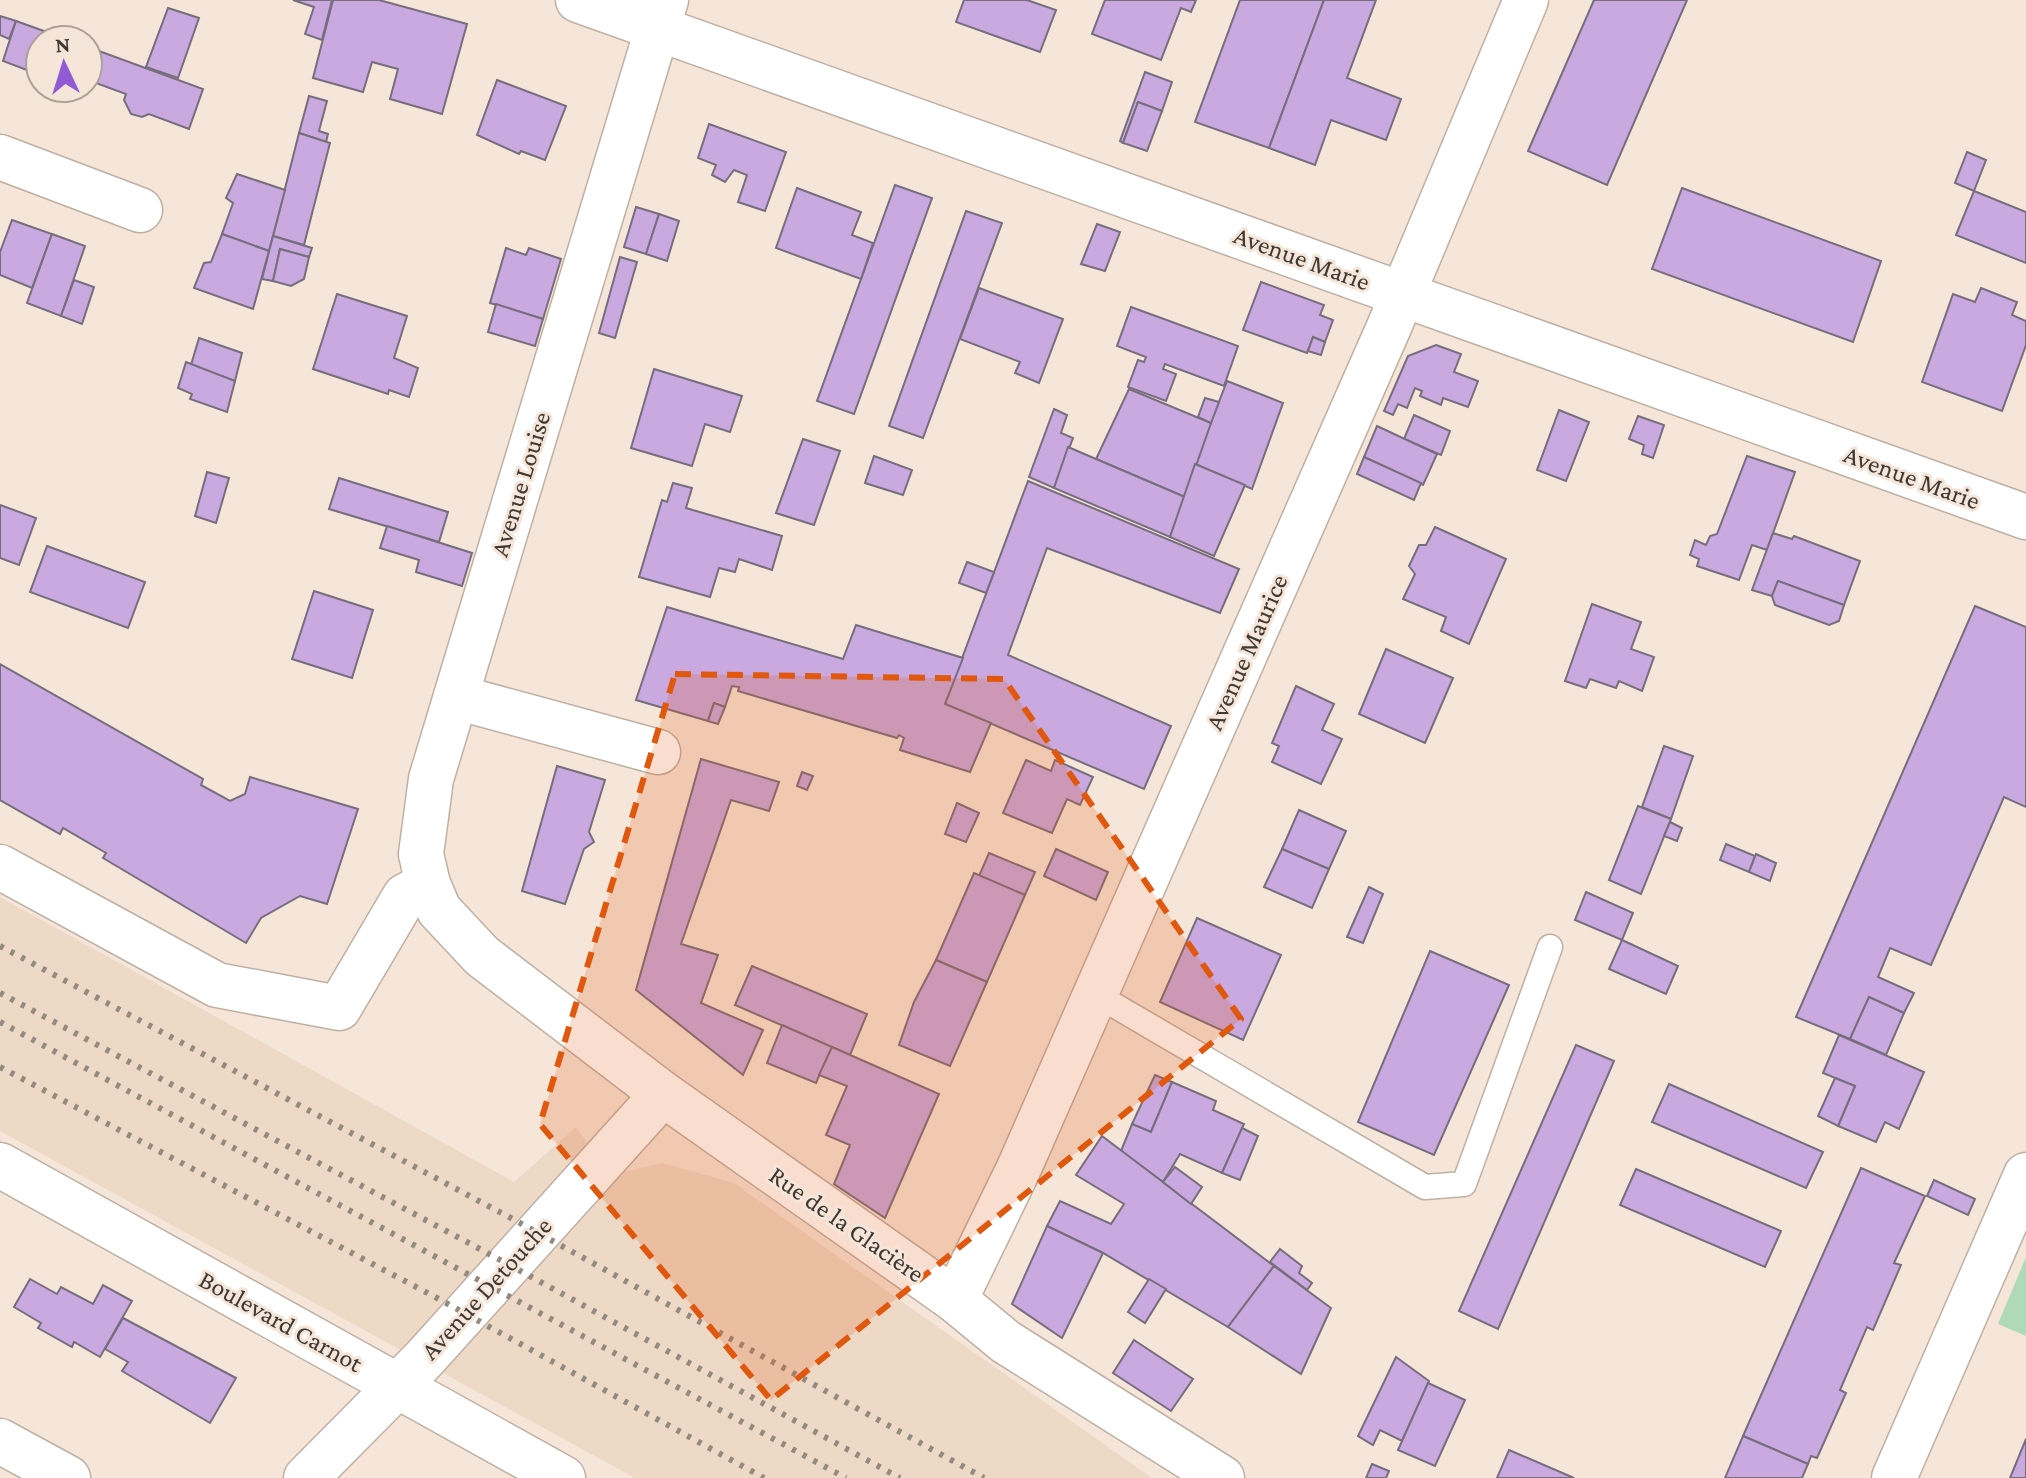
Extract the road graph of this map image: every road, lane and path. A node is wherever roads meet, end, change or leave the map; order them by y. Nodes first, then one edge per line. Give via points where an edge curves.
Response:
1 (578, 0) edge
2 (1526, 0) edge
3 (662, 14) edge
4 (0, 157) edge
5 (140, 210) dead end
6 (1403, 294) junction
7 (2026, 517) edge
8 (456, 697) junction
9 (658, 752) dead end
10 (0, 867) edge
11 (428, 884) junction
12 (1550, 947) dead end
13 (482, 956) joint
14 (1095, 994) junction
15 (663, 1094) junction
16 (0, 1165) edge
17 (2026, 1175) edge
18 (955, 1300) junction
19 (396, 1386) junction
20 (0, 1441) edge
21 (68, 1478) edge
22 (306, 1478) edge
23 (563, 1478) edge
24 (1222, 1478) edge
25 (1894, 1478) edge

1 - 3 street, Avenue Marie
2 - 6 street, Avenue Maurice
3 - 6 street, Avenue Marie
3 - 8 street, Avenue Louise
4 - 5 street
6 - 7 street, Avenue Marie
6 - 14 street, Avenue Maurice
8 - 9 street
8 - 11 street, Avenue Louise via 431,779 421,854
10 - 11 street via 217,985 339,1008 405,896
11 - 13 street, Avenue Louise via 439,910
12 - 14 lane via 1464,1184 1425,1187
13 - 15 street, Rue de la Glacière
14 - 18 street, Avenue Maurice
15 - 18 street, Rue de la Glacière
15 - 19 street, Avenue Detouche
16 - 19 street, Boulevard Carnot
17 - 25 street
18 - 24 street, Rue de la Glacière via 1006,1342
19 - 22 street, Avenue Detouche
19 - 23 street, Boulevard Carnot
20 - 21 street

